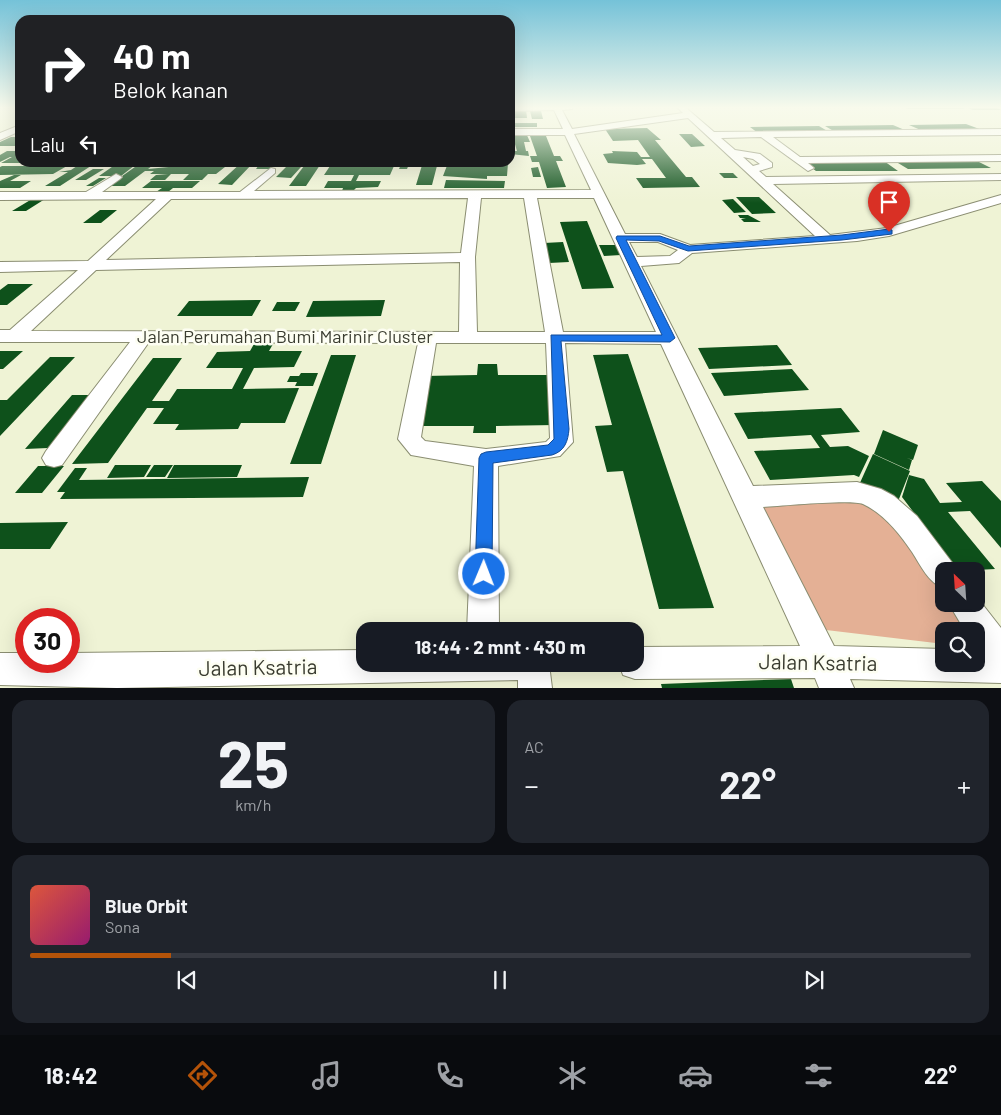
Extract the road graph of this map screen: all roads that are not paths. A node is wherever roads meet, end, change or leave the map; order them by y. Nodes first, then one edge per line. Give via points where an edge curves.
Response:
1 (572, 139) edge
2 (715, 139) edge
3 (769, 139) edge
4 (937, 139) edge
5 (733, 153) junction
6 (976, 158) junction
7 (1001, 158) edge
8 (798, 160) junction
9 (750, 170) junction
10 (271, 171) dead end
11 (116, 177) dead end
12 (998, 179) edge
13 (823, 180) junction
14 (762, 181) junction
15 (475, 194) junction
16 (530, 194) junction
17 (599, 194) junction
18 (242, 195) junction
19 (0, 196) edge
20 (88, 196) junction
21 (168, 196) junction
22 (1001, 199) edge
23 (620, 238) junction
24 (827, 239) junction
25 (688, 249) junction
26 (468, 258) junction
27 (632, 262) junction
28 (90, 266) junction
29 (0, 267) edge
30 (7, 336) edge
31 (144, 336) junction
32 (428, 338) junction
33 (468, 338) junction
34 (555, 338) junction
35 (670, 338) junction
36 (54, 458) dead end
37 (486, 458) junction
38 (747, 497) junction
39 (935, 563) edge
40 (970, 612) edge
41 (482, 622) edge
42 (1001, 655) edge
43 (644, 664) edge
44 (1001, 667) edge
45 (0, 669) edge
46 (356, 669) edge
47 (534, 672) edge
48 (831, 675) edge
49 (103, 679) edge
50 (535, 688) edge

1 - 17 street
2 - 5 street
3 - 8 street
4 - 6 street
5 - 9 street
5 - 9 street via 756,156 768,165
6 - 7 street
6 - 8 street
8 - 13 street
9 - 14 street
10 - 18 street
11 - 20 street
12 - 13 street
13 - 14 street
14 - 24 street
15 - 16 street
15 - 18 street
15 - 26 street
16 - 17 street
16 - 34 street
17 - 23 street
18 - 21 street
19 - 20 street
20 - 21 street
21 - 28 street, Jalan Perumahan Bumi Marinir Cluster
22 - 24 street via 889,232
23 - 25 street via 660,238
23 - 27 street
24 - 25 street
25 - 27 street via 674,260
26 - 28 street
26 - 33 street
27 - 35 street
28 - 29 street
28 - 30 street, Jalan Perumahan Bumi Marinir Cluster
30 - 31 street, Jalan Perumahan Bumi Marinir Cluster
31 - 32 street, Jalan Perumahan Bumi Marinir Cluster
31 - 36 street
32 - 33 street, Jalan Perumahan Bumi Marinir Cluster
32 - 37 street via 409,439 419,448
33 - 34 street, Jalan Perumahan Bumi Marinir Cluster
34 - 35 street, Jalan Perumahan Bumi Marinir Cluster
34 - 37 street via 561,442 552,450
35 - 38 street
37 - 41 street
38 - 39 street via 857,492 872,495 907,524
38 - 48 street
40 - 42 street
43 - 48 street, Jalan Ksatria
44 - 48 street, Jalan Ksatria
45 - 49 street, Jalan Ksatria
46 - 49 street, Jalan Ksatria
47 - 50 street

